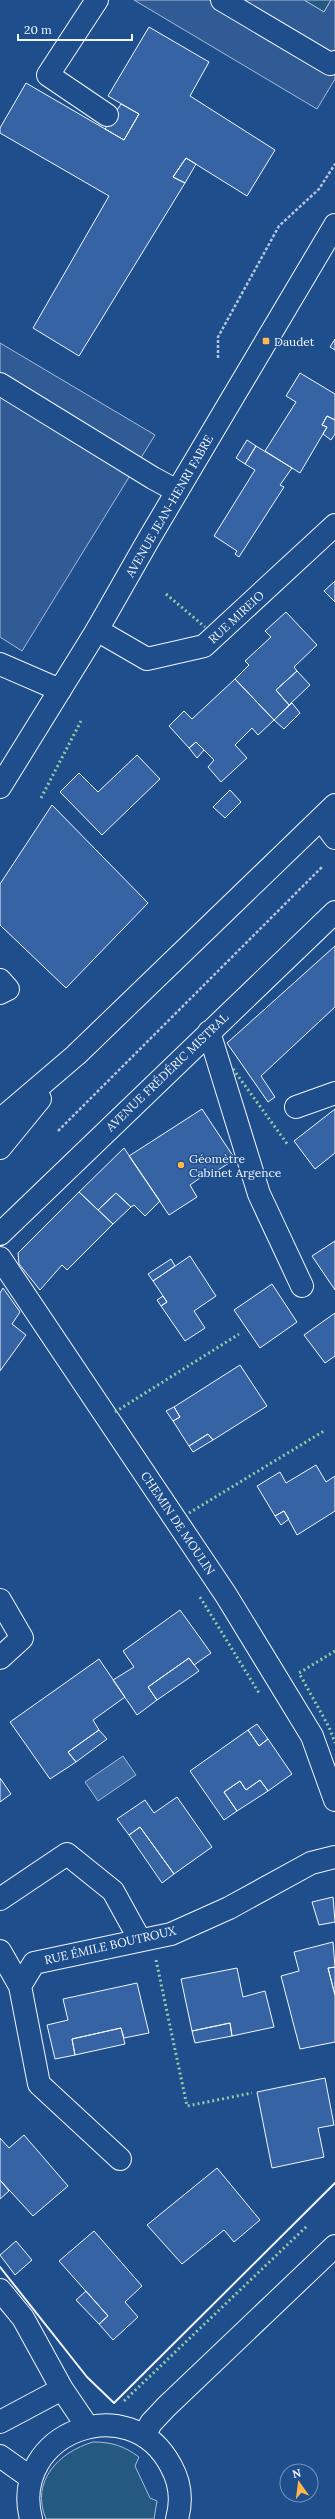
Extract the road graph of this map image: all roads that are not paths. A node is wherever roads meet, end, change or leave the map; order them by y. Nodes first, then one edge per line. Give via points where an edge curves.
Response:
1 (97, 0) edge
2 (222, 0) edge
3 (335, 62) edge
4 (107, 115) dead end
5 (335, 225) edge
6 (0, 384) edge
7 (178, 491) junction
8 (335, 524) edge
9 (98, 630) junction
10 (0, 664) edge
11 (60, 690) junction
12 (2, 778) edge
13 (328, 812) edge
14 (335, 838) edge
15 (335, 912) edge
16 (0, 980) edge
17 (0, 993) edge
18 (209, 1032) junction
19 (76, 1055) junction
20 (335, 1093) edge
21 (296, 1107) dead end
22 (0, 1120) edge
23 (0, 1148) edge
24 (0, 1234) edge
25 (0, 1258) edge
26 (302, 1286) dead end
27 (0, 1600) edge
28 (0, 1658) edge
29 (335, 1800) edge
30 (335, 1857) edge
31 (0, 1898) edge
32 (140, 1940) junction
33 (0, 1951) edge
34 (20, 1986) junction
35 (120, 2159) dead end
36 (335, 2246) edge
37 (0, 2290) edge
38 (62, 2389) junction
39 (0, 2422) edge
40 (88, 2426) junction
41 (144, 2436) junction
42 (0, 2456) edge
43 (32, 2478) junction
44 (31, 2519) edge
45 (177, 2519) edge

1 - 4 street via 48,75
2 - 3 street via 330,64
5 - 7 street, AVENUE JEAN-HENRI FABRE
6 - 7 street
7 - 9 street, AVENUE JEAN-HENRI FABRE
8 - 9 street, RUE MIREIO via 204,646 147,659
9 - 11 street, AVENUE JEAN-HENRI FABRE
10 - 11 street
11 - 12 street, AVENUE JEAN-HENRI FABRE
13 - 14 street
13 - 19 street
15 - 18 street, AVENUE FRÉDÉRIC MISTRAL
16 - 17 street via 8,989
18 - 24 street, AVENUE FRÉDÉRIC MISTRAL
18 - 26 street via 259,1194
19 - 22 street
19 - 23 street
20 - 21 street
25 - 29 street, CHEMIN DE MOULIN via 226,1595 312,1736
27 - 28 street via 22,1638
30 - 32 street, RUE ÉMILE BOUTROUX via 311,1864 229,1908 171,1934
31 - 32 street via 67,1854 113,1891
32 - 34 street, RUE ÉMILE BOUTROUX via 34,1963
33 - 34 street
34 - 35 street via 39,2084
36 - 41 street via 166,2407 151,2423
37 - 38 street via 23,2318
38 - 39 street
38 - 40 street
40 - 41 street via 126,2428
40 - 43 street via 72,2431 47,2451 37,2464
41 - 45 street via 167,2458 174,2472 180,2502
42 - 43 street
43 - 44 street via 28,2495

